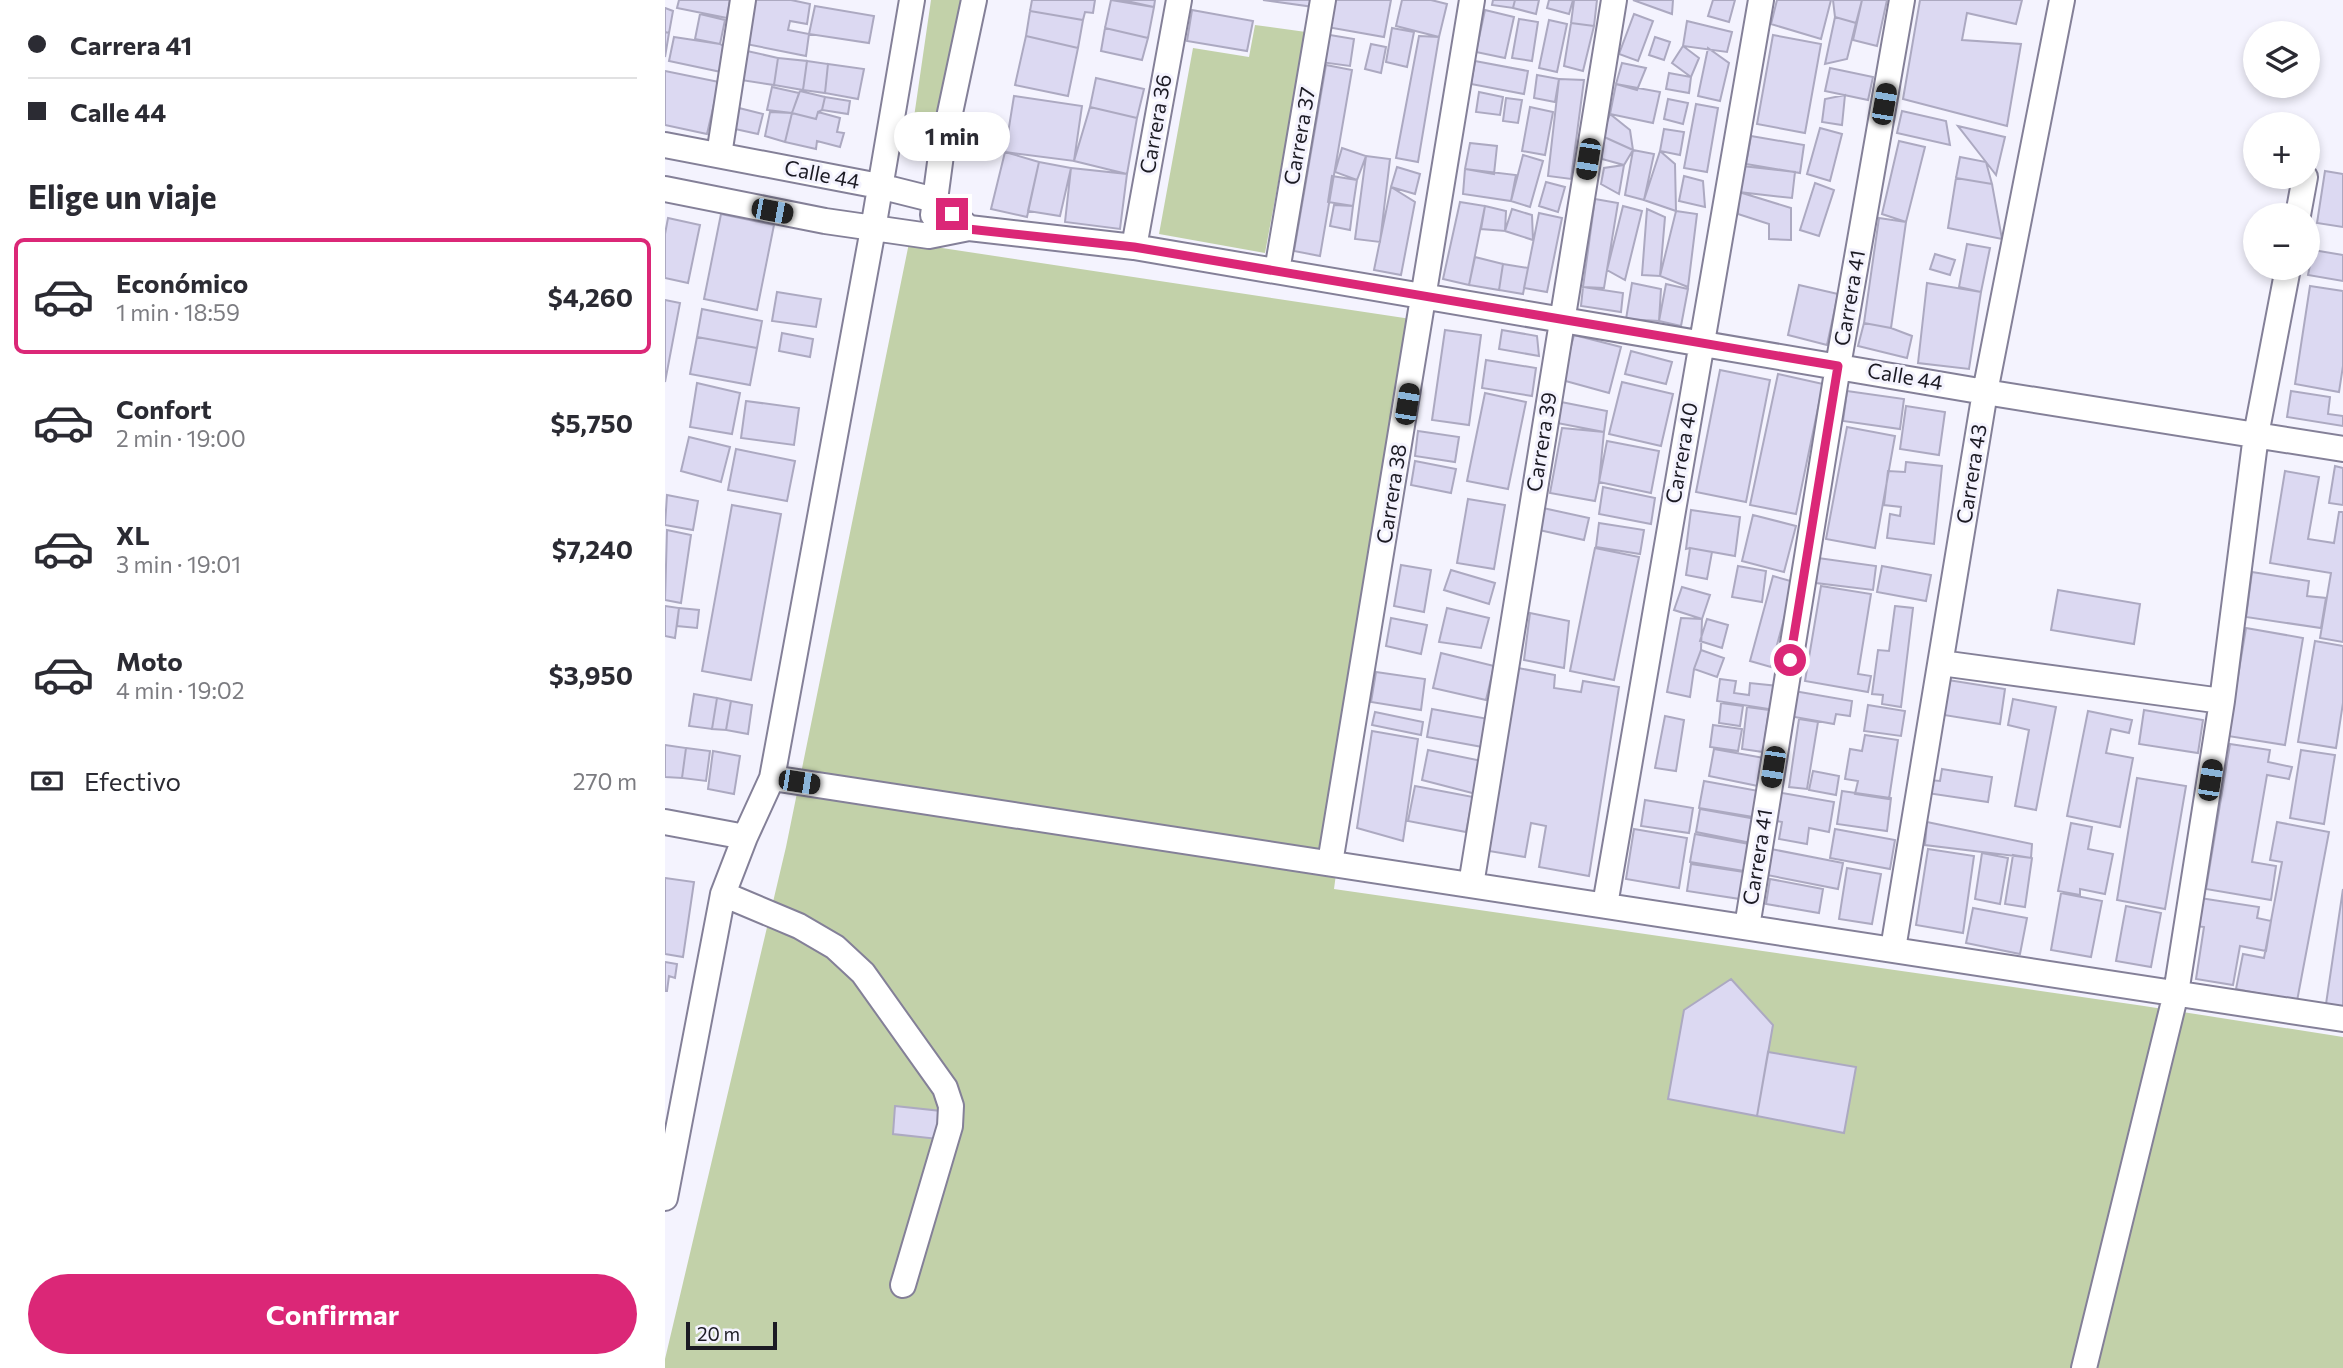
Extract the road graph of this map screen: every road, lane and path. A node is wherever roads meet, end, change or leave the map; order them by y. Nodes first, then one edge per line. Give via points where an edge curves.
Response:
1 (743, 0) edge
2 (912, 0) edge
3 (974, 0) edge
4 (1179, 0) edge
5 (1324, 0) edge
6 (1472, 0) edge
7 (1614, 0) edge
8 (1761, 0) edge
9 (1902, 0) edge
10 (2062, 0) edge
11 (665, 145) edge
12 (719, 155) junction
13 (879, 186) junction
14 (665, 190) edge
15 (935, 200) junction
16 (873, 229) junction
17 (968, 229) junction
18 (929, 236) junction
19 (1134, 247) junction
20 (1277, 271) junction
21 (2286, 280) edge
22 (1425, 296) junction
23 (1561, 318) junction
24 (1701, 342) junction
25 (1838, 366) junction
26 (1985, 392) junction
27 (2256, 435) junction
28 (2343, 449) edge
29 (1941, 663) junction
30 (2223, 701) junction
31 (772, 778) junction
32 (665, 822) edge
33 (745, 837) junction
34 (1331, 863) junction
35 (1471, 885) junction
36 (723, 894) junction
37 (1605, 905) junction
38 (1747, 927) junction
39 (1893, 949) junction
40 (2176, 993) junction
41 (2343, 1019) edge
42 (665, 1198) edge
43 (903, 1285) dead end
44 (2084, 1368) edge

1 - 12 street
2 - 13 street
3 - 15 street
4 - 19 street, Carrera 36
5 - 20 street, Carrera 37
6 - 22 street, Carrera 38
7 - 23 street, Carrera 39
8 - 24 street, Carrera 40
9 - 25 street, Carrera 41
10 - 26 street, Carrera 43
11 - 12 street, Calle 44
12 - 13 street, Calle 44
13 - 15 street, Calle 44
13 - 16 street
14 - 16 street, Calle 44
15 - 17 street, Calle 44
15 - 18 street
16 - 18 street, Calle 44
16 - 31 street
17 - 18 street, Calle 44
17 - 19 street, Calle 44
19 - 20 street, Calle 44
20 - 22 street, Calle 44
21 - 27 street
22 - 23 street, Calle 44
22 - 34 street, Carrera 38
23 - 24 street, Calle 44
23 - 35 street, Carrera 39
24 - 25 street, Calle 44
24 - 37 street, Carrera 40
25 - 26 street, Calle 44
25 - 38 street, Carrera 41
26 - 27 street, Calle 44
26 - 29 street, Carrera 43
27 - 28 street, Calle 44
27 - 30 street
29 - 30 street
29 - 39 street, Carrera 43
30 - 40 street
31 - 33 street
31 - 34 street
32 - 33 street
33 - 36 street
34 - 35 street
35 - 37 street
36 - 42 street
36 - 43 street via 799,926 835,947 863,973 945,1088 951,1106 950,1126
37 - 38 street
38 - 39 street
39 - 40 street
40 - 41 street
40 - 44 street

